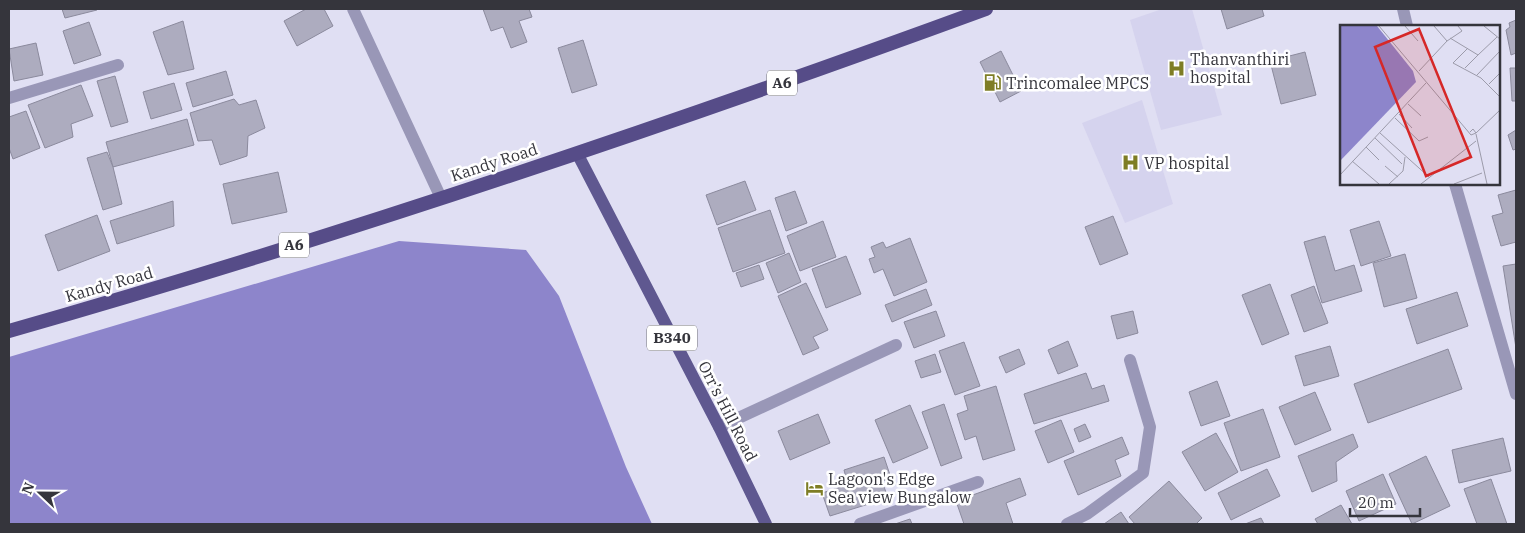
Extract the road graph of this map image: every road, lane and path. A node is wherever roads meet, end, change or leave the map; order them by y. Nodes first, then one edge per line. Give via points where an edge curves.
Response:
1 (352, 9) edge
2 (986, 9) edge
3 (1403, 9) edge
4 (1407, 25) edge
5 (118, 65) dead end
6 (9, 98) edge
7 (577, 153) junction
8 (1455, 185) edge
9 (441, 198) junction
10 (9, 331) edge
11 (896, 344) dead end
12 (1130, 360) dead end
13 (1516, 394) edge
14 (719, 428) junction
15 (978, 482) dead end
16 (766, 524) edge
17 (860, 524) edge
18 (1066, 524) edge

1 - 9 street
2 - 7 highway, Kandy Road / A6
3 - 4 street
5 - 6 street
7 - 9 highway, Kandy Road / A6
7 - 14 main road, Orr’s Hill Road / B340
8 - 13 street
9 - 10 highway, Kandy Road / A6 via 187,280
11 - 14 street
12 - 18 street via 1150,427 1143,473 1087,514
14 - 16 main road, Orr’s Hill Road / B340
15 - 17 street

